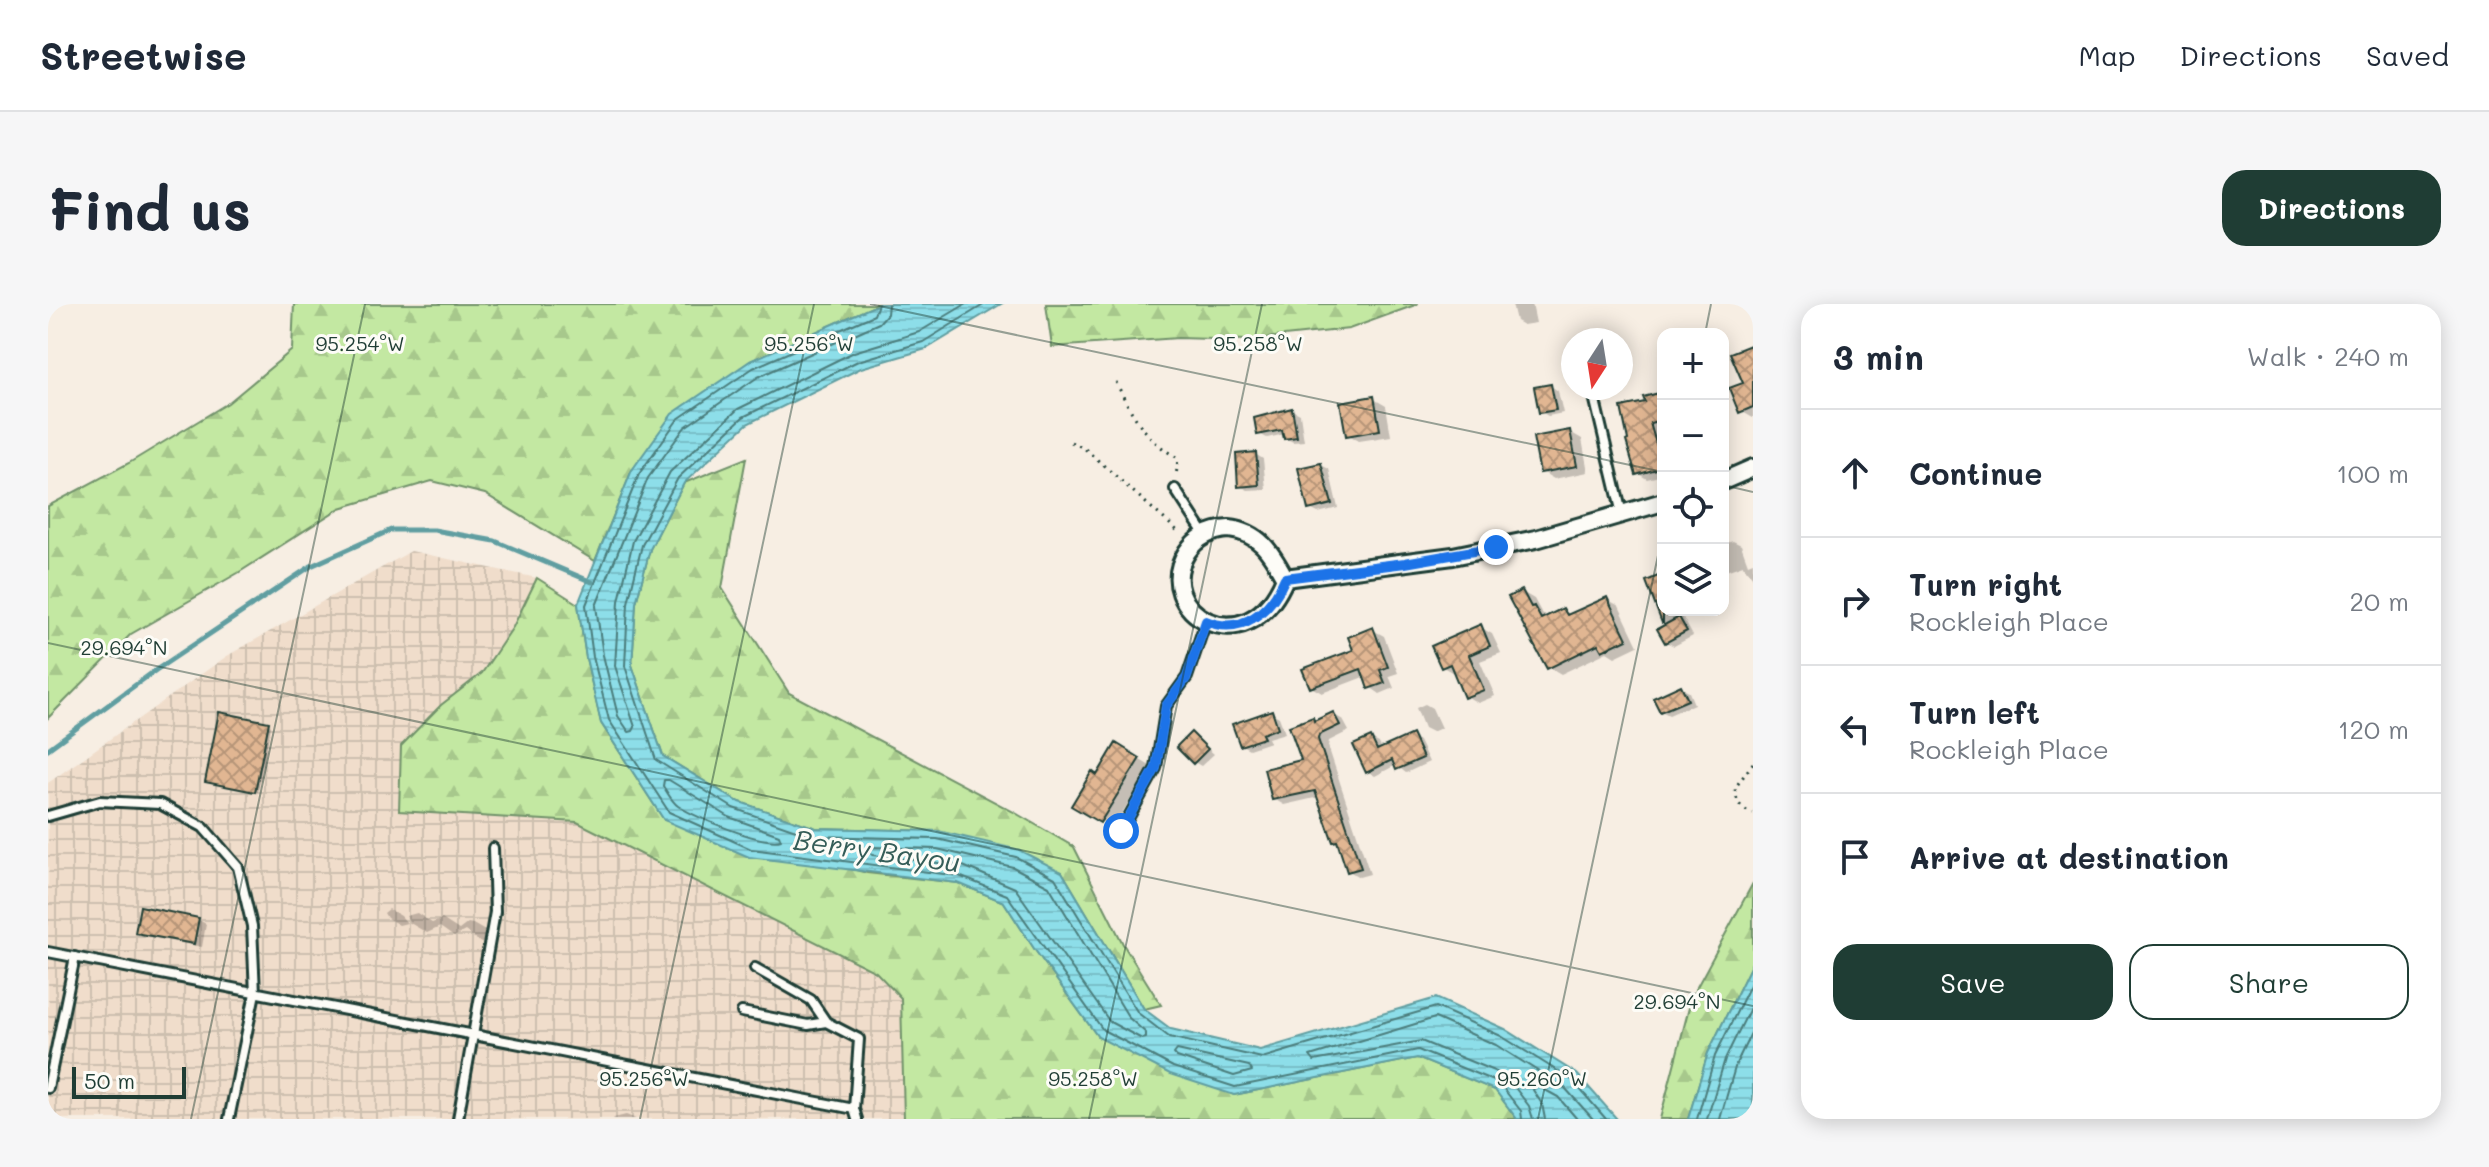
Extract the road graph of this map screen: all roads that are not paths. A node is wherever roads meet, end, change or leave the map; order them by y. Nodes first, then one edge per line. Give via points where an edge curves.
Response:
1 (1595, 400) edge
2 (1753, 468) edge
3 (1729, 478) edge
4 (1175, 489) road end
5 (1657, 504) edge
6 (1622, 514) junction
7 (1200, 539) junction
8 (1285, 578) junction
9 (1206, 621) junction
10 (48, 816) edge
11 (1121, 831) dead end
12 (493, 848) dead end
13 (48, 952) edge
14 (75, 957) junction
15 (755, 968) dead end
16 (255, 993) junction
17 (742, 1012) dead end
18 (826, 1022) junction
19 (474, 1035) junction
20 (48, 1088) edge
21 (854, 1109) junction
22 (229, 1119) edge
23 (458, 1119) edge
24 (857, 1119) edge

1 - 6 lane
2 - 3 street
4 - 7 lane
5 - 6 street
6 - 8 street via 1453,556
7 - 8 street via 1229,529 1256,537
7 - 9 street via 1183,559 1180,579 1191,609
8 - 9 street via 1273,599 1248,622 1230,627
9 - 11 lane via 1187,677 1166,706 1156,768
10 - 16 lane via 100,801 160,804 203,827 238,867 252,926
12 - 19 lane via 495,912
13 - 14 lane
14 - 16 lane
14 - 20 lane
15 - 18 lane via 811,1000
16 - 19 lane
16 - 22 lane
17 - 18 lane via 808,1025
18 - 21 lane via 859,1039
19 - 21 lane
19 - 23 lane
21 - 24 lane

